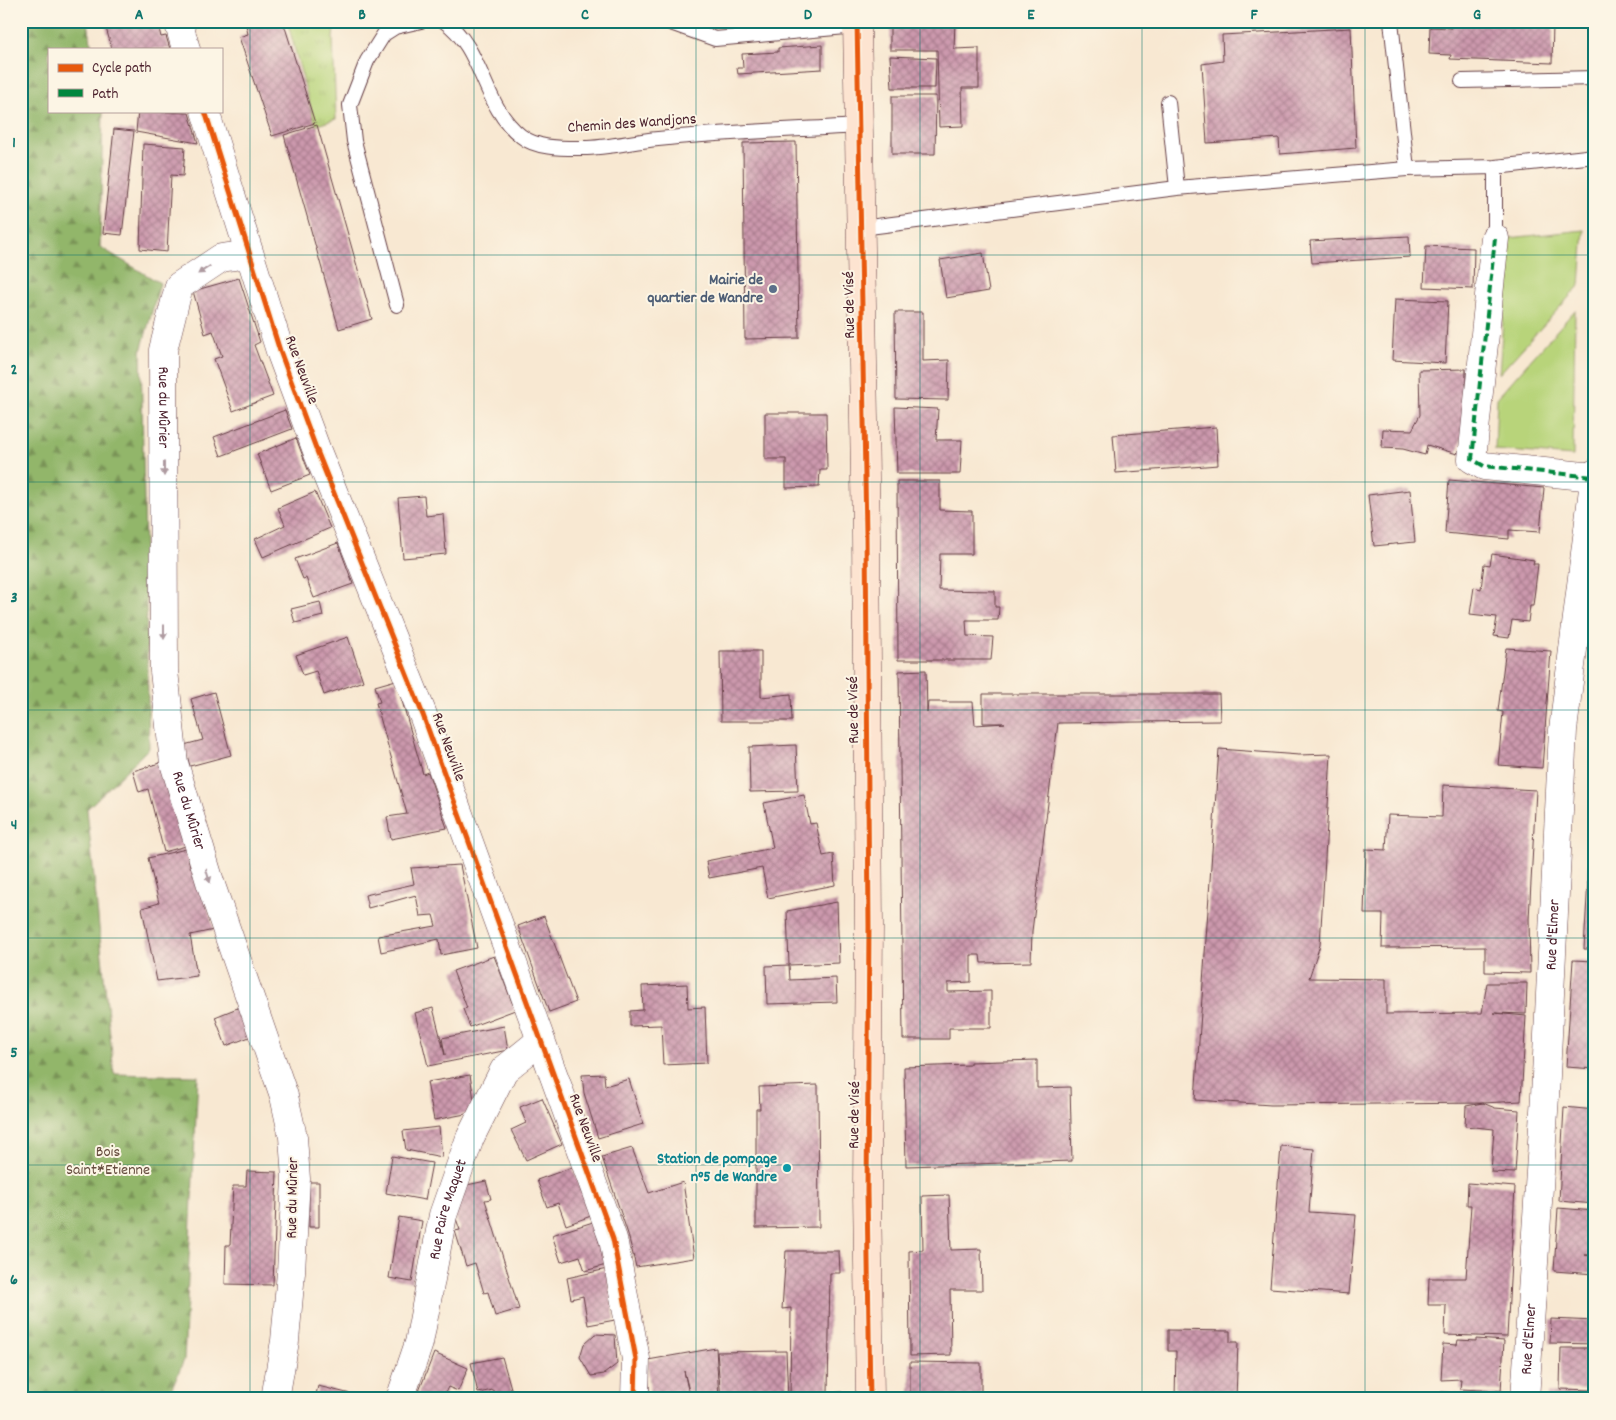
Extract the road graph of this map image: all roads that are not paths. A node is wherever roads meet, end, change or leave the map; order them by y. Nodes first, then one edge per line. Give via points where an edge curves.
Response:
1 (178, 21) edge
2 (421, 21) edge
3 (444, 21) edge
4 (665, 21) edge
5 (1391, 21) edge
6 (857, 24) edge
7 (186, 48) edge
8 (1595, 78) edge
9 (1462, 81) dead end
10 (1168, 102) dead end
11 (205, 112) edge
12 (859, 126) junction
13 (1595, 156) edge
14 (1495, 167) junction
15 (1407, 169) junction
16 (1177, 188) junction
17 (862, 228) junction
18 (1495, 238) joint
19 (249, 254) junction
20 (397, 305) dead end
21 (1594, 475) edge
22 (540, 1041) junction
23 (275, 1399) edge
24 (400, 1399) edge
25 (635, 1399) edge
26 (870, 1399) edge
27 (1525, 1399) edge

1 - 7 street
2 - 20 lane via 395,27 384,34 367,61 350,106 354,142
3 - 12 lane, Chemin des Wandjons via 458,31 470,48 500,116 522,137 542,146 584,148 659,139
4 - 6 lane via 715,39
5 - 15 lane
6 - 12 street, Rue de Visé
8 - 9 lane
10 - 16 lane
11 - 19 street, Rue Neuville
12 - 17 street, Rue de Visé
13 - 14 lane
14 - 15 lane
14 - 18 lane
15 - 16 lane
16 - 17 lane
17 - 26 street, Rue de Visé
18 - 21 street via 1472,458 1484,466
19 - 22 street, Rue Neuville via 280,351 423,715
19 -> 23 street, Rue du Mûrier via 221,258 179,286 163,350 164,672 174,763 211,885 284,1096 293,1136 296,1179 291,1272 285,1341
21 - 27 street, Rue d'Elmer via 1563,730 1545,1096
22 - 24 street, Rue Paire Maquet via 504,1070 470,1138 444,1215 418,1343
22 - 25 street, Rue Neuville via 613,1239 636,1359

